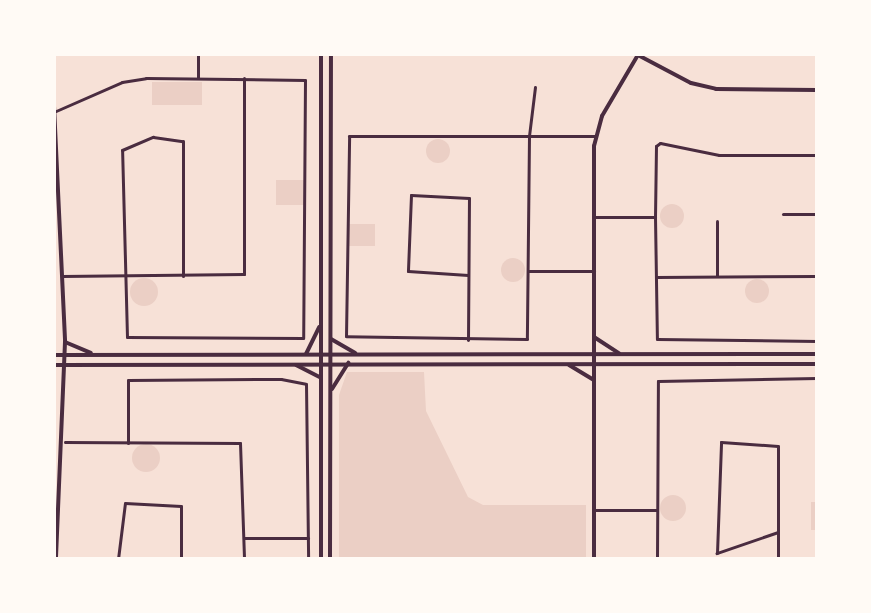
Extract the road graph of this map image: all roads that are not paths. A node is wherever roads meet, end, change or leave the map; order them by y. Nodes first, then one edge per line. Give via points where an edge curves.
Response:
1 (198, 54) edge
2 (321, 54) edge
3 (331, 54) edge
4 (637, 55) edge
5 (198, 78) junction
6 (244, 78) junction
7 (534, 87) dead end
8 (817, 90) edge
9 (54, 106) edge
10 (56, 111) junction
11 (529, 136) junction
12 (595, 136) junction
13 (817, 155) edge
14 (57, 210) edge
15 (783, 214) dead end
16 (817, 214) edge
17 (594, 217) junction
18 (655, 217) junction
19 (717, 221) dead end
20 (529, 271) junction
21 (594, 271) junction
22 (468, 275) junction
23 (62, 276) junction
24 (123, 276) junction
25 (183, 276) junction
26 (717, 276) junction
27 (817, 276) edge
28 (656, 277) junction
29 (321, 321) junction
30 (594, 337) junction
31 (330, 338) junction
32 (468, 340) junction
33 (817, 340) edge
34 (65, 342) junction
35 (306, 354) junction
36 (594, 354) junction
37 (623, 354) junction
38 (817, 354) edge
39 (54, 355) edge
40 (65, 355) junction
41 (98, 355) junction
42 (321, 355) junction
43 (330, 355) junction
44 (358, 355) junction
45 (293, 363) junction
46 (321, 363) junction
47 (330, 363) junction
48 (348, 363) junction
49 (594, 363) junction
50 (566, 364) junction
51 (817, 364) edge
52 (54, 365) edge
53 (65, 365) junction
54 (817, 378) edge
55 (321, 379) junction
56 (594, 380) junction
57 (330, 392) junction
58 (65, 442) junction
59 (128, 443) junction
60 (594, 510) junction
61 (656, 510) junction
62 (56, 520) edge
63 (778, 532) junction
64 (244, 537) junction
65 (308, 538) junction
66 (56, 559) edge
67 (118, 559) edge
68 (181, 559) edge
69 (244, 559) edge
70 (308, 559) edge
71 (321, 559) edge
72 (330, 559) edge
73 (594, 559) edge
74 (657, 559) edge
75 (778, 559) edge

1 - 5 street
2 - 29 main road
3 - 31 main road
4 - 8 main road via 691,83 716,89
4 - 12 main road
5 - 6 street
5 - 10 street via 134,79
6 - 24 street via 305,80 303,338 130,341
6 - 25 street via 244,274
7 - 11 street
9 - 10 main road
10 - 14 main road
11 - 12 street
11 - 20 street
11 - 32 street via 349,136 346,336
12 - 17 main road
13 - 18 street via 719,155 660,143 656,146
14 - 23 main road
15 - 16 street
17 - 18 street
17 - 21 main road
18 - 28 street
19 - 26 street
20 - 21 street
20 - 32 street via 527,339
21 - 30 main road
22 - 22 street via 408,271 411,195 469,198
22 - 32 street
23 - 24 street
23 - 34 main road
24 - 25 street
24 - 25 street via 122,150 153,137 183,141
26 - 27 street
26 - 28 street
28 - 33 street via 661,341
29 - 35 main road
29 - 42 main road
30 - 36 main road
30 - 37 main road
31 - 43 main road
31 - 44 main road
34 - 40 main road
34 - 41 main road
35 - 41 main road
35 - 42 main road
36 - 37 main road
36 - 44 main road
36 - 49 main road
37 - 38 main road
39 - 40 main road
40 - 41 main road
40 - 53 main road
42 - 43 main road
42 - 46 main road
43 - 44 main road
43 - 47 main road
45 - 46 main road
45 - 53 main road
45 - 55 main road
46 - 47 main road
46 - 55 main road
47 - 48 main road
47 - 57 main road
48 - 50 main road
48 - 57 main road
49 - 50 main road
49 - 51 main road
49 - 56 main road
50 - 56 main road
52 - 53 main road
53 - 58 main road
54 - 61 street via 658,381
55 - 71 main road
56 - 60 main road
57 - 72 main road
58 - 59 street
58 - 62 main road
59 - 64 street via 240,443
59 - 65 street via 128,380 282,379 306,384
60 - 61 street
60 - 73 main road
61 - 74 street
62 - 66 main road
63 - 63 street via 778,446 721,442 717,553
63 - 75 street
64 - 65 street
64 - 69 street
65 - 70 street
67 - 68 street via 125,502 177,502

